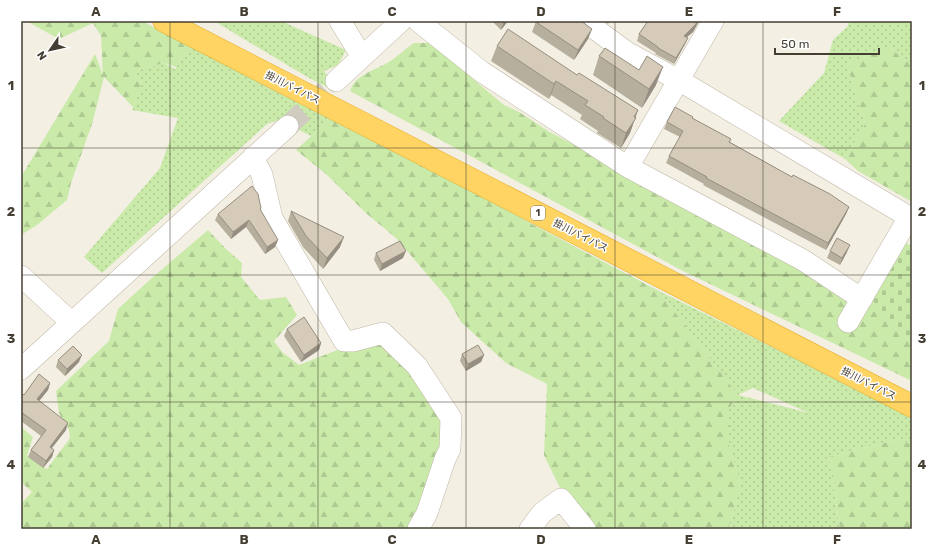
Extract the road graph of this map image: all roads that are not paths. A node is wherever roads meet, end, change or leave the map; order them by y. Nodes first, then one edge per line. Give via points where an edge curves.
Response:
1 (164, 21) edge
2 (340, 21) edge
3 (401, 21) edge
4 (418, 21) edge
5 (584, 21) edge
6 (713, 21) edge
7 (362, 57) junction
8 (678, 80) junction
9 (336, 81) tunnel mouth
10 (288, 126) tunnel mouth
11 (253, 157) junction
12 (628, 168) junction
13 (21, 276) edge
14 (862, 299) junction
15 (848, 322) dead end
16 (72, 323) junction
17 (21, 370) edge
18 (912, 406) edge
19 (418, 529) edge
20 (530, 529) edge
21 (585, 529) edge

1 - 18 highway, 掛川バイパス / 1
2 - 7 street
3 - 7 street
4 - 12 street via 482,72
5 - 8 street via 628,53
6 - 8 street
7 - 9 street
8 - 12 street
8 - 14 street via 909,217
10 - 11 street
11 - 16 street
11 - 19 street via 262,175 272,218 344,341 383,334 417,366 451,418 450,449 427,513
12 - 14 street via 803,260
13 - 16 street
14 - 15 street
16 - 17 street
20 - 21 street via 542,513 561,499

